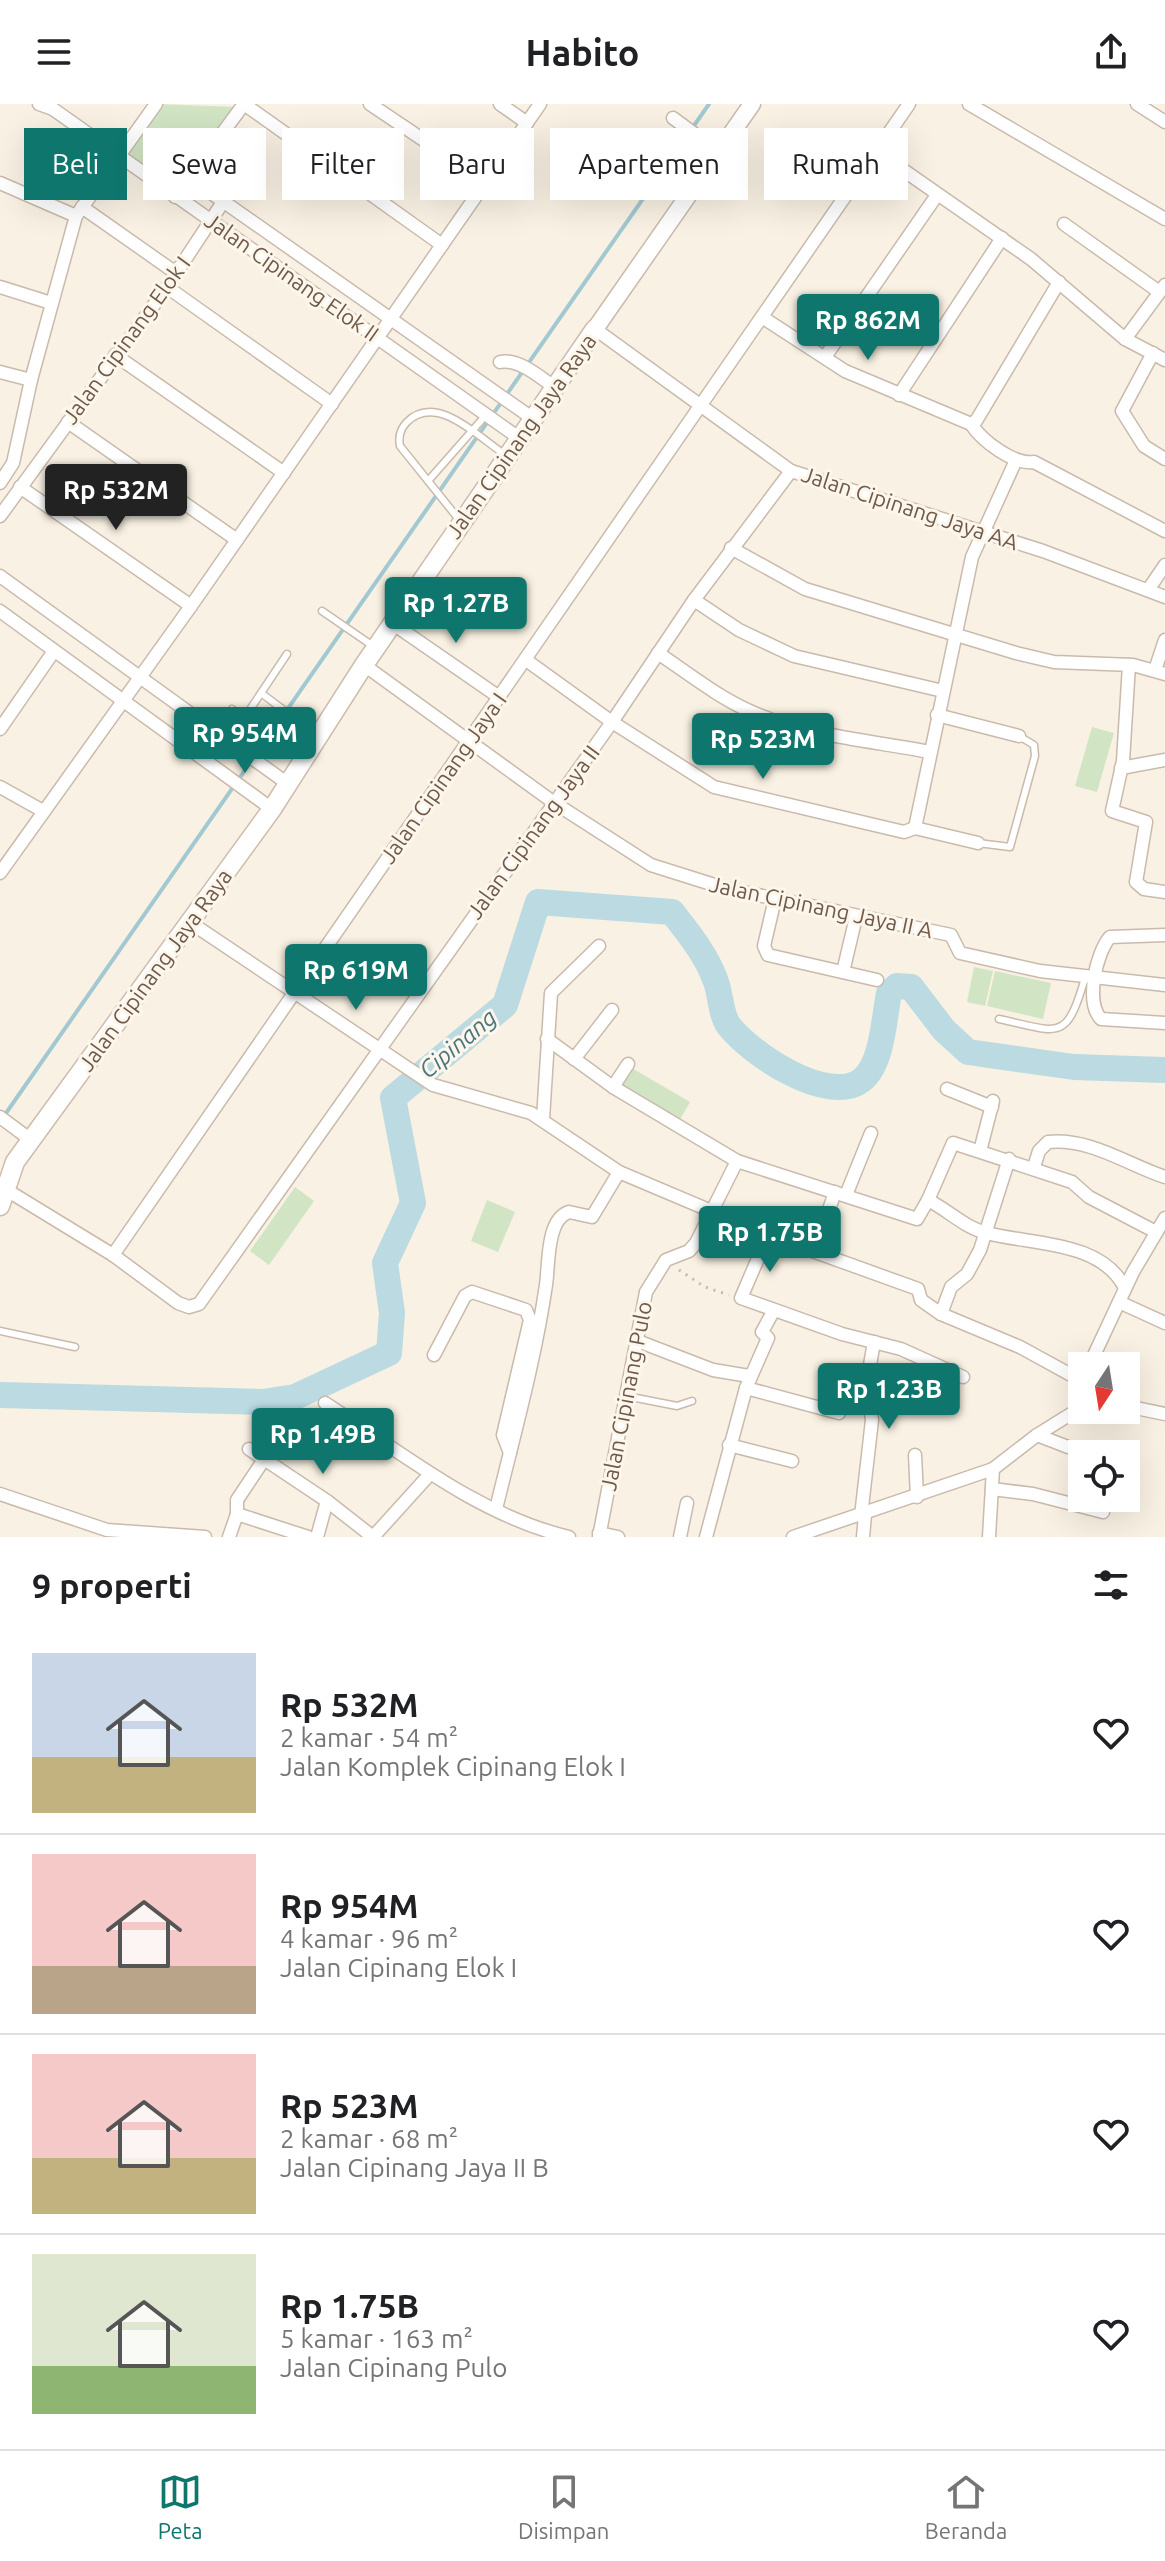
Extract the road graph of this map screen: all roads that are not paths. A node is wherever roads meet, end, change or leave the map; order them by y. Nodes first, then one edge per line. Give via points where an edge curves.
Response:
1 (39, 104) edge
2 (156, 104) edge
3 (242, 104) edge
4 (370, 104) edge
5 (500, 104) edge
6 (540, 104) edge
7 (752, 104) edge
8 (909, 104) edge
9 (969, 104) edge
10 (1137, 104) edge
11 (673, 118) dead end
12 (1165, 122) edge
13 (527, 123) junction
14 (78, 128) edge
15 (225, 128) edge
16 (524, 128) edge
17 (686, 128) edge
18 (736, 128) edge
19 (892, 128) edge
20 (420, 138) edge
21 (127, 142) edge
22 (908, 174) edge
23 (0, 183) edge
24 (937, 195) junction
25 (86, 200) edge
26 (179, 200) edge
27 (220, 200) edge
28 (473, 200) edge
29 (685, 200) edge
30 (842, 200) edge
31 (223, 202) junction
32 (79, 211) junction
33 (1165, 219) edge
34 (210, 221) junction
35 (1064, 224) dead end
36 (1002, 238) junction
37 (442, 245) junction
38 (176, 273) junction
39 (1059, 282) junction
40 (0, 287) edge
41 (167, 287) junction
42 (1163, 288) edge
43 (51, 303) junction
44 (392, 317) junction
45 (762, 317) junction
46 (595, 329) junction
47 (378, 337) junction
48 (1125, 339) junction
49 (1153, 353) junction
50 (115, 355) junction
51 (825, 357) junction
52 (1165, 360) edge
53 (500, 362) dead end
54 (0, 372) edge
55 (31, 380) junction
56 (548, 382) junction
57 (899, 395) junction
58 (332, 404) junction
59 (701, 407) junction
60 (488, 416) junction
61 (530, 416) junction
62 (68, 422) junction
63 (971, 424) junction
64 (472, 433) junction
65 (515, 435) junction
66 (507, 456) junction
67 (1165, 459) edge
68 (1016, 460) junction
69 (7, 462) edge
70 (791, 471) junction
71 (284, 473) junction
72 (428, 481) junction
73 (0, 483) edge
74 (20, 487) junction
75 (0, 516) edge
76 (461, 522) junction
77 (1165, 531) edge
78 (983, 533) junction
79 (237, 540) junction
80 (731, 548) junction
81 (1165, 565) edge
82 (0, 576) edge
83 (1148, 590) junction
84 (1165, 597) edge
85 (694, 600) junction
86 (191, 606) junction
87 (0, 611) edge
88 (322, 611) dead end
89 (392, 623) junction
90 (955, 635) junction
91 (1165, 640) edge
92 (376, 648) junction
93 (54, 651) junction
94 (658, 653) junction
95 (287, 654) dead end
96 (526, 660) junction
97 (364, 665) junction
98 (1129, 665) junction
99 (1160, 672) edge
100 (141, 678) junction
101 (943, 691) junction
102 (261, 693) junction
103 (499, 697) junction
104 (123, 701) junction
105 (232, 709) dead end
106 (937, 715) junction
107 (612, 722) junction
108 (0, 729) edge
109 (318, 736) junction
110 (1019, 736) joint
111 (469, 741) junction
112 (930, 752) junction
113 (1165, 760) edge
114 (1121, 768) junction
115 (280, 779) junction
116 (0, 787) edge
117 (553, 802) junction
118 (264, 804) junction
119 (43, 811) junction
120 (915, 828) junction
121 (978, 843) joint
122 (0, 873) edge
123 (1165, 892) edge
124 (775, 899) junction
125 (856, 917) junction
126 (191, 923) junction
127 (1165, 935) edge
128 (599, 946) dead end
129 (843, 972) junction
130 (1090, 979) junction
131 (877, 980) dead end
132 (1165, 985) edge
133 (293, 991) junction
134 (612, 1010) dead end
135 (999, 1019) dead end
136 (1165, 1023) edge
137 (547, 1039) junction
138 (380, 1050) junction
139 (574, 1059) junction
140 (628, 1064) dead end
141 (613, 1087) junction
142 (947, 1089) dead end
143 (3, 1119) edge
144 (543, 1119) junction
145 (871, 1133) dead end
146 (31, 1140) junction
147 (980, 1151) junction
148 (1009, 1159) junction
149 (737, 1161) junction
150 (1034, 1167) junction
151 (619, 1172) junction
152 (1165, 1177) edge
153 (840, 1193) junction
154 (3, 1198) edge
155 (928, 1200) junction
156 (714, 1213) junction
157 (1165, 1218) edge
158 (1156, 1232) junction
159 (986, 1233) junction
160 (768, 1235) junction
161 (815, 1251) junction
162 (113, 1255) junction
163 (1125, 1288) junction
164 (1119, 1302) junction
165 (774, 1310) junction
166 (941, 1314) junction
167 (1165, 1323) edge
168 (0, 1331) edge
169 (635, 1340) junction
170 (874, 1342) junction
171 (75, 1347) dead end
172 (1096, 1352) edge
173 (434, 1355) dead end
174 (1068, 1373) edge
175 (963, 1377) dead end
176 (747, 1382) junction
177 (623, 1395) junction
178 (692, 1401) dead end
179 (325, 1403) dead end
180 (1140, 1409) edge
181 (839, 1413) dead end
182 (1165, 1414) edge
183 (1068, 1416) edge
184 (1037, 1435) junction
185 (729, 1445) junction
186 (1068, 1447) dead end
187 (249, 1449) dead end
188 (510, 1453) junction
189 (915, 1455) dead end
190 (265, 1458) junction
191 (792, 1461) dead end
192 (993, 1469) junction
193 (430, 1474) junction
194 (992, 1489) junction
195 (0, 1494) edge
196 (917, 1497) junction
197 (327, 1501) junction
198 (687, 1503) dead end
199 (1068, 1503) edge
200 (496, 1509) junction
201 (237, 1514) junction
202 (863, 1515) junction
203 (599, 1535) edge
204 (205, 1537) edge
205 (229, 1537) edge
206 (308, 1537) edge
207 (317, 1537) edge
208 (569, 1537) edge
209 (618, 1537) edge
210 (680, 1537) edge
211 (706, 1537) edge
212 (793, 1537) edge
213 (863, 1537) edge
214 (989, 1537) edge

1 - 14 street, Jalan Cipinang Elok II
2 - 21 street
3 - 15 street
3 - 37 street
4 - 20 street
5 - 13 street
6 - 13 street
7 - 18 street, Jalan Cipinang Jaya Raya
8 - 19 street, Jalan Cipinang Jaya I
9 - 33 street
10 - 12 street
11 - 17 street
13 - 16 street
22 - 24 street
23 - 32 street
24 - 36 street
24 - 51 street
25 - 32 street, Jalan Cipinang Elok I
26 - 34 street, Jalan Cipinang Elok II
27 - 31 street, Jalan Cipinang Elok II
28 - 37 street
29 - 46 street, Jalan Cipinang Jaya Raya
30 - 45 street, Jalan Cipinang Jaya I
31 - 34 street, Jalan Cipinang Elok I
31 - 44 street, Jalan Cipinang Elok II
32 - 38 street
32 - 43 street, Jalan Cipinang Elok I
34 - 38 street, Jalan Cipinang Elok I
34 - 47 street, Jalan Cipinang Elok II
35 - 42 street
36 - 39 street
36 - 57 street
37 - 44 street
38 - 41 street, Jalan Cipinang Elok I
39 - 48 street
39 - 63 street
40 - 43 street
41 - 50 street, Jalan Cipinang Elok I
41 - 58 street
42 - 48 street
43 - 55 street, Jalan Cipinang Elok I
44 - 47 street
44 - 61 street, Jalan Cipinang Elok II
45 - 51 street
45 - 59 street, Jalan Cipinang Jaya I
46 - 56 main road, Jalan Cipinang Jaya Raya
46 - 59 street, Jalan Cipinang Jaya AA
47 - 58 street
47 - 60 street, Jalan Cipinang Elok II
48 - 49 street
49 - 52 street
49 - 67 street via 1122,411 1144,446
50 - 62 street, Jalan Cipinang Elok I
50 - 71 street
51 - 57 street
53 - 56 street via 508,360
54 - 55 street
55 - 69 street, Jalan Cipinang Elok I
56 - 61 main road, Jalan Cipinang Jaya Raya
57 - 63 street
58 - 71 street
59 - 70 street, Jalan Cipinang Jaya AA
59 - 96 street, Jalan Cipinang Jaya I
60 - 64 lane
60 - 65 street, Jalan Cipinang Elok II
61 - 65 main road, Jalan Cipinang Jaya Raya
62 - 74 street, Jalan Cipinang Elok I
62 - 79 street
63 - 68 street via 980,438
64 - 66 lane
64 - 72 lane
64 - 72 lane via 436,410 419,412 405,425 400,446
65 - 66 main road, Jalan Cipinang Jaya Raya
66 - 76 main road, Jalan Cipinang Jaya Raya
68 - 77 street via 1034,462
68 - 78 street
69 - 73 street, Jalan Cipinang Elok I
70 - 78 street, Jalan Cipinang Jaya AA
70 - 80 street, Jalan Cipinang Jaya II
71 - 79 street
72 - 76 lane
74 - 75 street, Jalan Cipinang Elok I
74 - 86 street
76 - 89 main road, Jalan Cipinang Jaya Raya
78 - 83 street, Jalan Cipinang Jaya AA
78 - 90 street via 972,557
79 - 86 street
80 - 85 street, Jalan Cipinang Jaya II
80 - 90 street via 805,589
81 - 83 street
82 - 100 street
83 - 84 street, Jalan Cipinang Jaya AA
85 - 94 street, Jalan Cipinang Jaya II
85 - 101 street via 739,630 794,656
86 - 100 street
87 - 93 street
88 - 92 lane
89 - 92 main road, Jalan Cipinang Jaya Raya
89 - 103 street
90 - 98 street via 1054,662
90 - 101 street
91 - 99 street
92 - 97 main road, Jalan Cipinang Jaya Raya
93 - 104 street
93 - 108 street
94 - 107 street, Jalan Cipinang Jaya II
94 - 112 street via 757,714
95 - 102 lane
96 - 103 street, Jalan Cipinang Jaya I
96 - 107 street
97 - 109 main road, Jalan Cipinang Jaya Raya
97 - 111 street, Jalan Cipinang Jaya II A
98 - 99 street
98 - 114 street
100 - 104 street
100 - 115 street
101 - 106 street
102 - 105 lane via 245,717
102 - 109 lane
103 - 111 street, Jalan Cipinang Jaya I
104 - 118 street
104 - 119 street
106 - 110 street
106 - 112 street
107 - 117 street, Jalan Cipinang Jaya II
107 - 120 street via 714,787 904,832
109 - 115 main road, Jalan Cipinang Jaya Raya
110 - 121 lane via 1034,745 1035,756 1010,847
111 - 117 street, Jalan Cipinang Jaya II A
111 - 133 street, Jalan Cipinang Jaya I
112 - 120 street
113 - 114 street
114 - 123 street via 1112,811 1141,819 1147,826 1136,882 1144,889
115 - 118 main road, Jalan Cipinang Jaya Raya
116 - 119 street
117 - 124 street, Jalan Cipinang Jaya II A via 651,865
117 - 138 street, Jalan Cipinang Jaya II
118 - 126 main road, Jalan Cipinang Jaya Raya
119 - 122 street
120 - 121 street
124 - 125 street, Jalan Cipinang Jaya II A
124 - 129 street via 764,946 768,955
125 - 129 street
125 - 130 street, Jalan Cipinang Jaya II A via 951,935 960,953
126 - 133 street
126 - 146 main road, Jalan Cipinang Jaya Raya
127 - 130 street via 1110,937
128 - 137 street via 551,993
129 - 131 street
130 - 132 street
130 - 135 lane via 1066,1026 1051,1030
130 - 136 street via 1101,1019
133 - 138 street
133 - 162 street, Jalan Cipinang Jaya I
134 - 139 street
137 - 139 street
137 - 144 street
138 - 144 street via 433,1085
138 - 162 street, Jalan Cipinang Jaya II via 199,1304 189,1307
139 - 141 street
140 - 141 street
141 - 149 street
142 - 147 street via 993,1104
143 - 146 street
144 - 151 street
145 - 153 street
146 - 154 main road, Jalan Cipinang Jaya Raya via 15,1162
147 - 148 street
147 - 155 street via 951,1144
148 - 150 street
148 - 159 street
149 - 153 street
149 - 156 street, Jalan Cipinang Pulo
150 - 152 street via 1048,1142 1069,1141 1105,1150
150 - 158 street via 1072,1182 1089,1197
151 - 156 street
151 - 188 street via 592,1217 569,1212 559,1219
153 - 155 street via 917,1219
153 - 161 street
154 - 162 street
155 - 159 street
156 - 160 street
156 - 169 street, Jalan Cipinang Pulo via 689,1251 666,1260 646,1292
157 - 158 street
158 - 163 street
159 - 163 street via 1086,1255 1115,1274
159 - 166 street via 970,1270 954,1281
160 - 161 street
160 - 165 street via 741,1298
161 - 166 street via 918,1289 921,1300
163 - 164 street
164 - 167 street
164 - 172 street
165 - 170 street
165 - 176 street via 762,1332 768,1338
166 - 174 street
168 - 171 lane
169 - 176 street
169 - 177 street, Jalan Cipinang Pulo
170 - 175 street
170 - 202 street via 867,1382 872,1420
173 - 188 street via 472,1292 526,1310 530,1320 503,1435
176 - 181 street
176 - 185 street
177 - 178 lane via 677,1406
177 - 203 street, Jalan Cipinang Pulo
179 - 193 street
180 - 182 street
183 - 184 street
184 - 186 street
184 - 192 street
185 - 191 street
185 - 211 street
187 - 190 street
188 - 200 street
189 - 196 street
190 - 197 street
190 - 201 street via 237,1500
192 - 194 street
192 - 196 street
193 - 197 street via 373,1537
193 - 200 street
194 - 199 street
194 - 214 street
195 - 204 street via 107,1530
196 - 202 street
197 - 207 street
198 - 210 street
200 - 208 street
201 - 205 street
201 - 206 street
202 - 212 street
202 - 213 street
203 - 209 street

